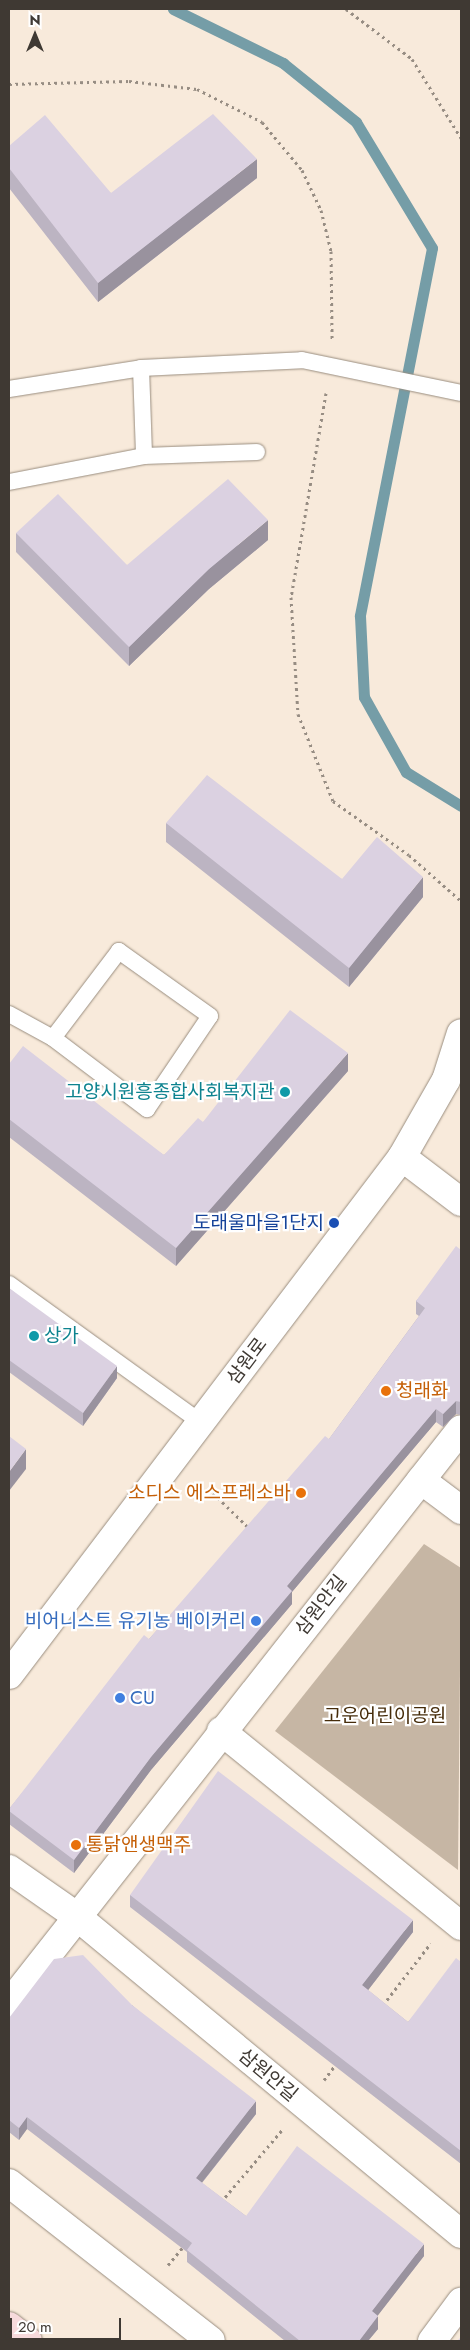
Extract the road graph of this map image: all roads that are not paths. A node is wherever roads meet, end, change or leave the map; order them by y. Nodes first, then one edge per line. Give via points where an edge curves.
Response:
1 (141, 368) junction
2 (9, 390) edge
3 (461, 393) edge
4 (257, 452) dead end
5 (144, 456) junction
6 (9, 482) edge
7 (9, 1014) edge
8 (461, 1033) edge
9 (53, 1038) junction
10 (402, 1157) junction
11 (461, 1202) edge
12 (9, 1284) edge
13 (200, 1422) junction
14 (461, 1429) edge
15 (421, 1480) junction
16 (461, 1510) edge
17 (9, 1675) edge
18 (222, 1731) junction
19 (9, 1869) edge
20 (75, 1915) junction
21 (458, 1917) edge
22 (9, 2004) edge
23 (9, 2183) edge
24 (461, 2234) edge
25 (461, 2302) edge
26 (9, 2326) edge
27 (28, 2341) edge
28 (211, 2341) edge
29 (432, 2341) edge

1 - 2 lane
1 - 3 lane via 216,362 330,364
1 - 5 lane
4 - 5 lane
5 - 6 lane
7 - 9 lane
8 - 10 street, 삼원로 via 446,1080
9 - 9 lane via 147,1109 210,1016 119,951
10 - 11 street
10 - 13 street, 삼원로
12 - 13 lane
13 - 17 street, 삼원로
14 - 15 street, 삼원안길
15 - 16 street
15 - 18 street, 삼원안길
18 - 20 street, 삼원안길
18 - 21 street
19 - 20 street, 삼원안길
20 - 22 street, 삼원안길
20 - 24 street, 삼원안길
23 - 28 street
25 - 29 street
26 - 27 main road

